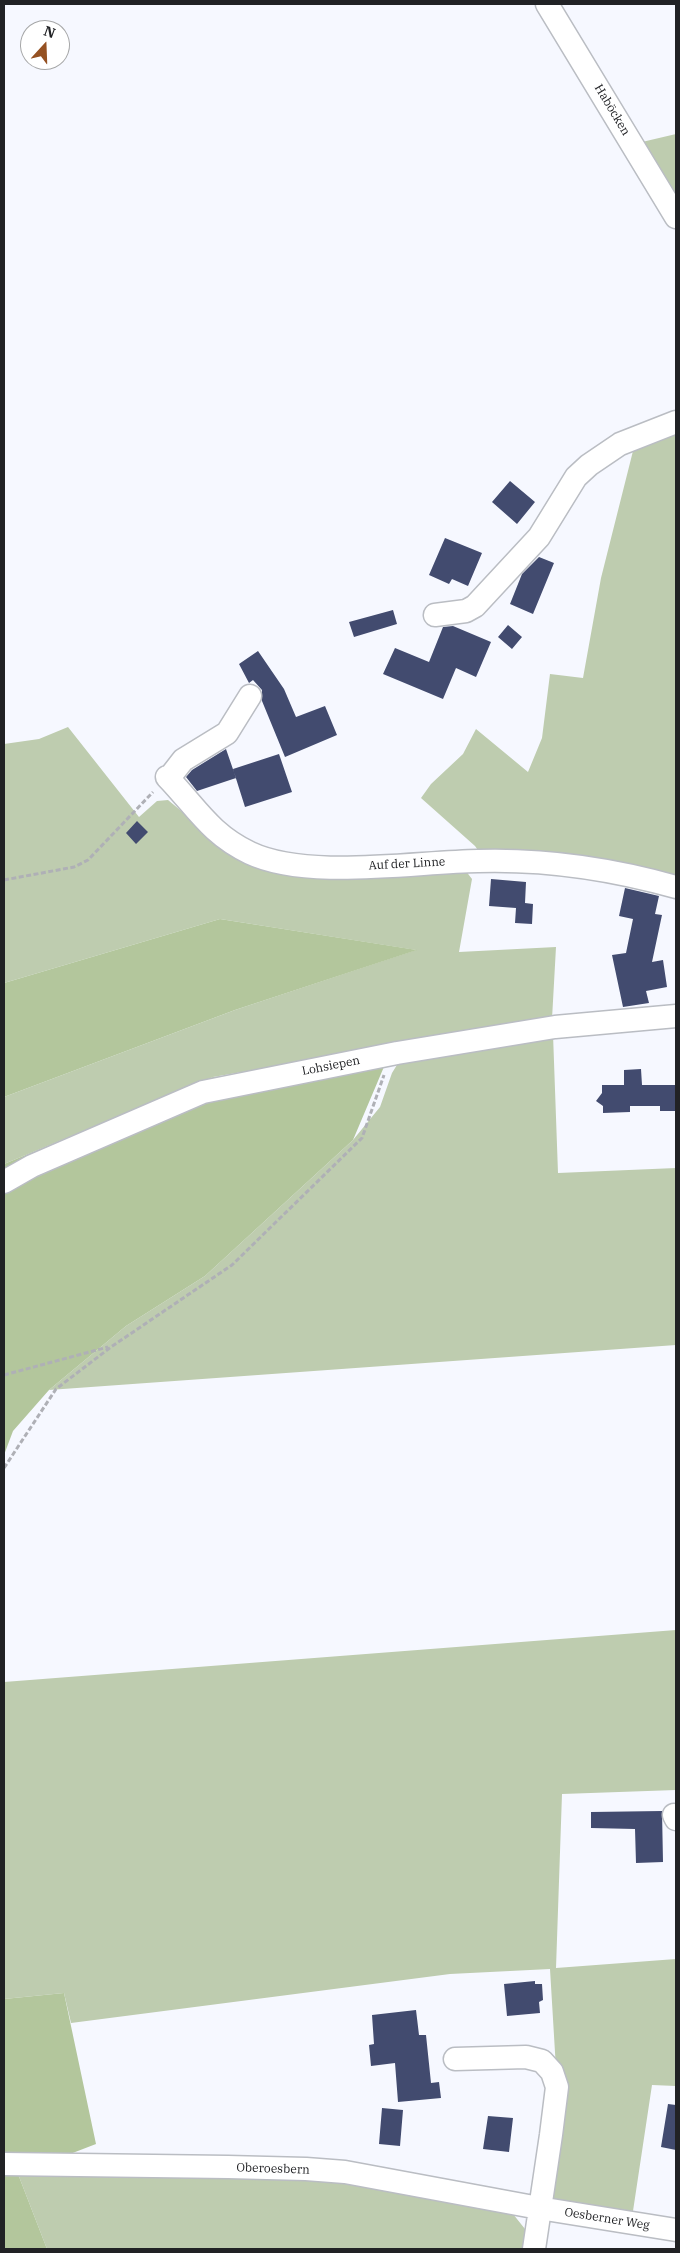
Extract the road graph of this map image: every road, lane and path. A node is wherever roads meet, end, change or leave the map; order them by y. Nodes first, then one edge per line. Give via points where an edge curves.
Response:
1 (547, 4) edge
2 (676, 217) edge
3 (676, 422) edge
4 (435, 615) dead end
5 (250, 696) dead end
6 (168, 778) junction
7 (4, 880) edge
8 (676, 887) edge
9 (676, 1016) edge
10 (397, 1053) junction
11 (4, 1182) edge
12 (110, 1347) junction
13 (4, 1375) edge
14 (4, 1468) edge
15 (455, 2059) dead end
16 (4, 2164) edge
17 (539, 2208) junction
18 (676, 2230) edge
19 (534, 2249) edge

1 - 2 street, Haböcken
3 - 4 street via 620,444 589,465 576,477 538,537 475,606 466,611
5 - 6 street via 227,733 183,760
6 - 7 path via 88,860 74,867
6 - 8 street, Auf der Linne via 203,820 225,838 270,861 295,866 348,867 480,860 531,862 629,873
9 - 10 street, Lohsiepen via 555,1027
10 - 11 street, Lohsiepen via 203,1092 32,1166
10 - 12 path via 385,1073 362,1138 232,1265
12 - 13 path
12 - 14 path via 56,1389
15 - 17 street via 526,2057 542,2061 552,2072 557,2087
16 - 17 street, Oberoesbern via 316,2170 386,2178
17 - 18 street, Oesberner Weg
17 - 19 street

